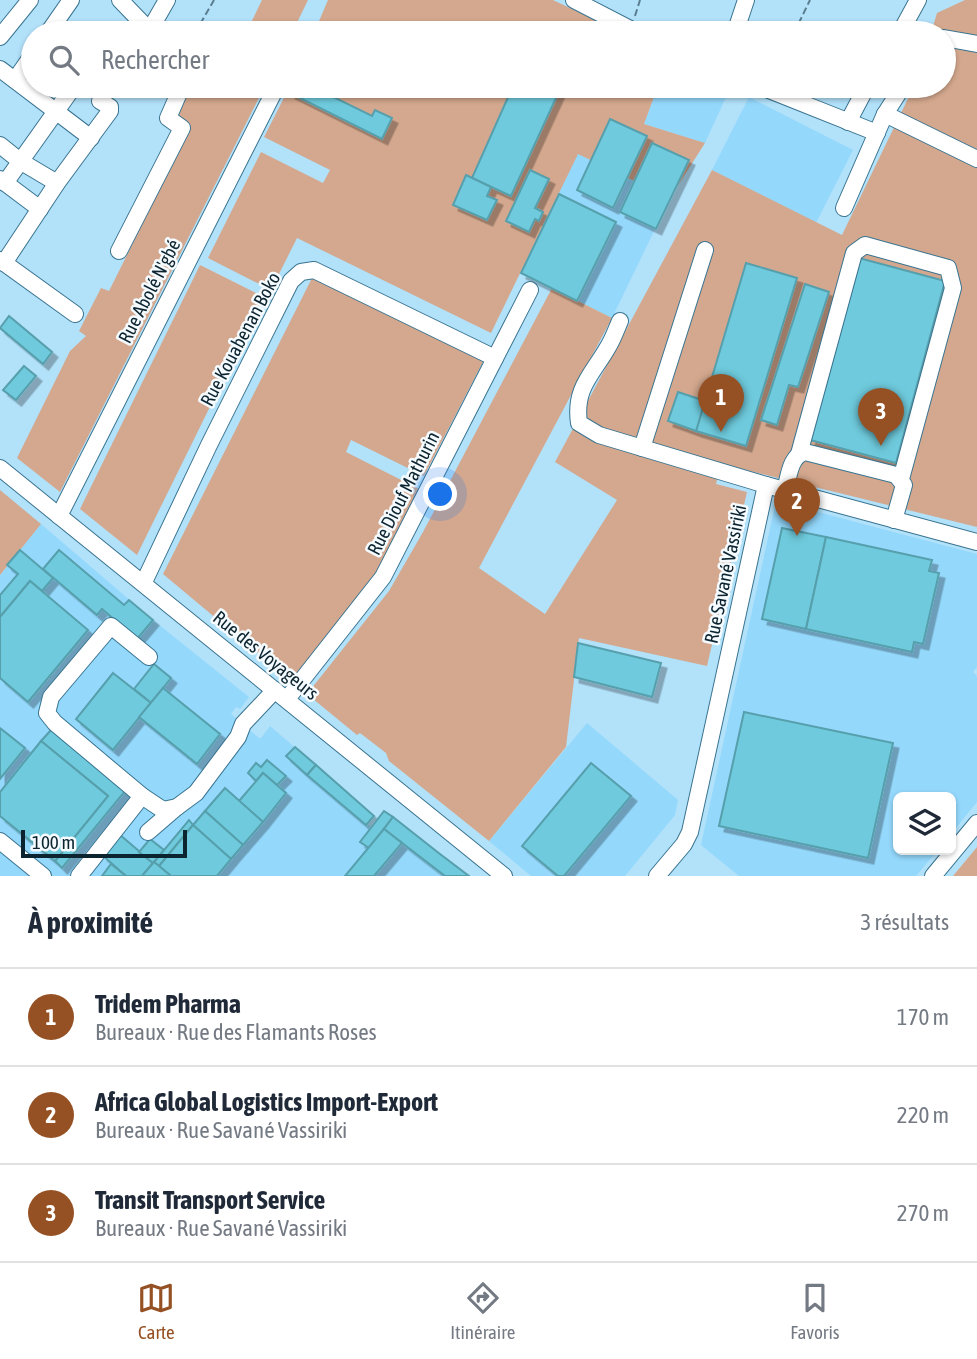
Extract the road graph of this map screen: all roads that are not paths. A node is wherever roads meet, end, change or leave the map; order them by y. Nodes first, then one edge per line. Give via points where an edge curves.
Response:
1 (30, 0) edge
2 (120, 0) edge
3 (167, 0) edge
4 (574, 0) edge
5 (746, 0) edge
6 (918, 0) edge
7 (64, 2) edge
8 (54, 21) edge
9 (139, 21) edge
10 (155, 21) edge
11 (613, 21) edge
12 (739, 21) edge
13 (907, 21) edge
14 (0, 37) edge
15 (956, 40) edge
16 (977, 44) edge
17 (0, 69) edge
18 (21, 71) edge
19 (15, 80) junction
20 (21, 85) edge
21 (39, 98) edge
22 (66, 98) edge
23 (95, 98) edge
24 (102, 98) edge
25 (177, 98) edge
26 (271, 98) edge
27 (789, 98) edge
28 (861, 98) edge
29 (896, 98) edge
30 (100, 101) junction
31 (56, 111) junction
32 (886, 114) junction
33 (848, 122) junction
34 (877, 133) junction
35 (91, 138) junction
36 (0, 145) edge
37 (977, 159) edge
38 (20, 161) junction
39 (3, 181) edge
40 (57, 183) junction
41 (844, 208) dead end
42 (40, 209) junction
43 (705, 250) dead end
44 (119, 251) dead end
45 (2, 261) edge
46 (530, 290) dead end
47 (75, 314) dead end
48 (620, 321) dead end
49 (495, 358) junction
50 (642, 448) junction
51 (799, 454) junction
52 (0, 468) edge
53 (901, 479) junction
54 (766, 485) junction
55 (785, 490) junction
56 (59, 516) junction
57 (894, 520) junction
58 (977, 542) edge
59 (144, 582) junction
60 (149, 657) dead end
61 (281, 694) junction
62 (142, 796) junction
63 (177, 807) junction
64 (977, 823) edge
65 (148, 832) dead end
66 (0, 841) edge
67 (43, 876) edge
68 (79, 876) edge
69 (504, 876) edge
70 (657, 876) edge
71 (933, 876) edge

1 - 14 street
2 - 9 street
3 - 10 street
4 - 11 street
5 - 12 street
6 - 13 street
7 - 8 street
15 - 16 street
17 - 19 street
18 - 19 street
19 - 20 street
21 - 31 street
22 - 31 street
23 - 30 street
24 - 30 street
25 - 44 street via 168,118 182,128
26 - 56 street, Rue Abolé N'gbé
27 - 33 street
28 - 33 street
29 - 32 street
30 - 35 street via 111,109
31 - 35 street
31 - 38 street
32 - 34 street
32 - 37 street
33 - 34 street
34 - 41 street
35 - 40 street
36 - 38 street
38 - 39 street
38 - 40 street
39 - 42 street
40 - 42 street
42 - 45 street
43 - 50 street
45 - 47 street
46 - 49 street, Rue Diouf Mathurin
48 - 50 street via 580,393 579,423 599,435
49 - 59 street, Rue Kouabenan Boko via 314,271 301,272 279,304
49 - 61 street, Rue Diouf Mathurin via 383,578
50 - 54 street
51 - 53 street via 806,452
51 - 53 street via 854,253 865,245 948,268 953,288
51 - 55 street
52 - 56 street, Rue des Voyageurs
53 - 57 street via 904,485
54 - 55 street, Rue Savané Vassiriki
54 - 70 street, Rue Savané Vassiriki via 690,832
55 - 57 street, Rue Savané Vassiriki
56 - 59 street, Rue des Voyageurs
57 - 58 street, Rue Savané Vassiriki
59 - 61 street, Rue des Voyageurs
60 - 62 street via 111,626 47,706 55,723
61 - 63 street, Rue Diouf Mathurin via 243,724 196,793
61 - 69 street, Rue des Voyageurs
62 - 63 street via 163,810
62 - 68 street
63 - 65 street, Rue Diouf Mathurin
64 - 71 street
66 - 67 street

